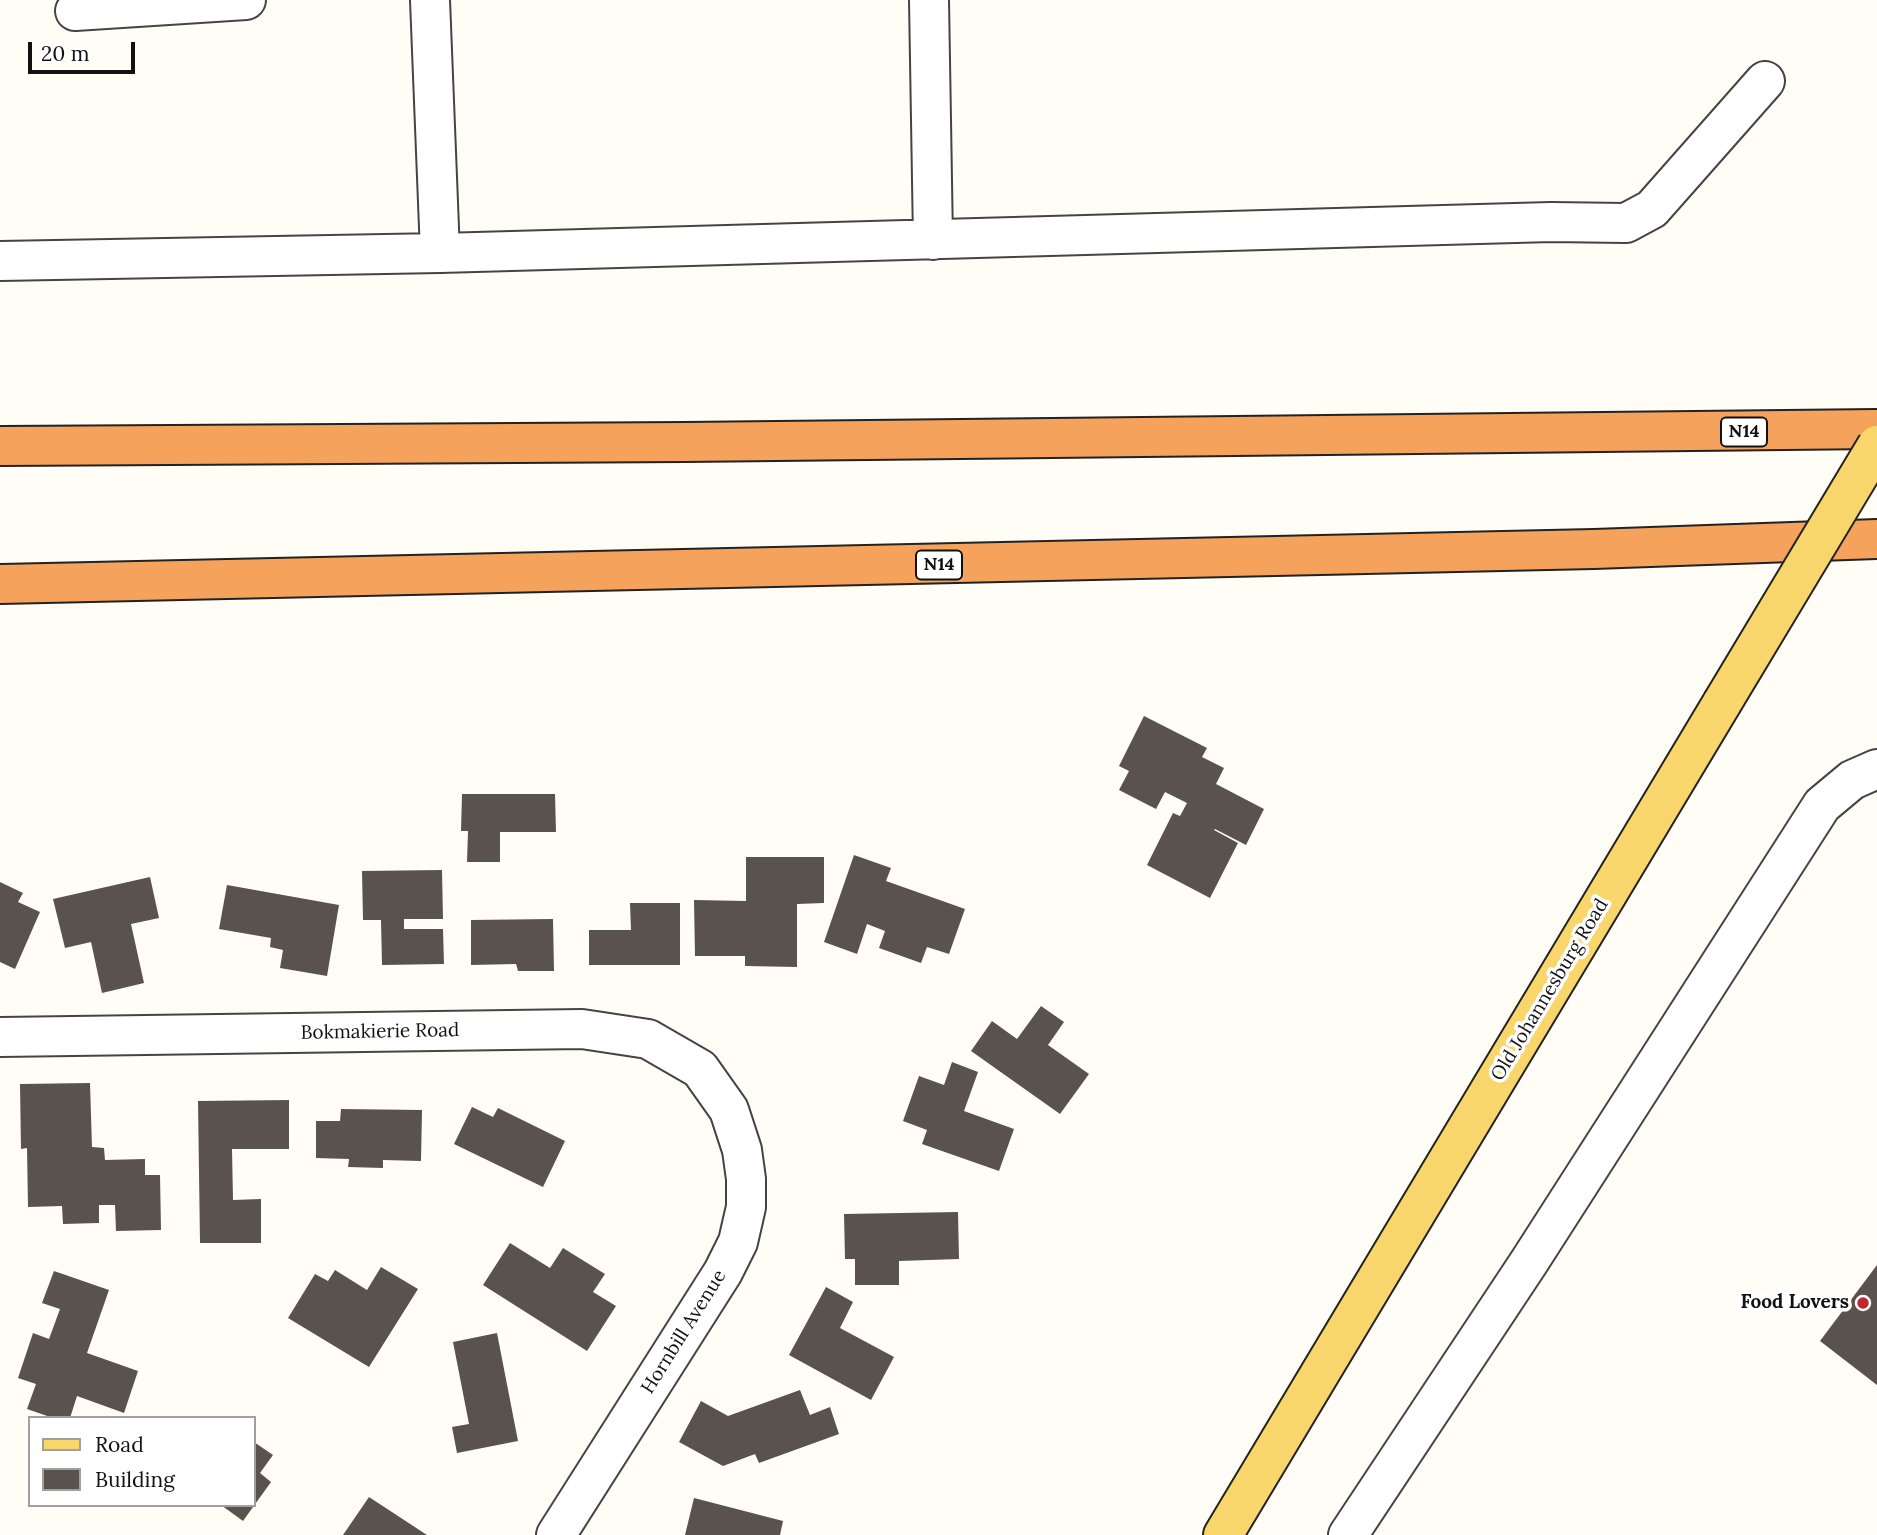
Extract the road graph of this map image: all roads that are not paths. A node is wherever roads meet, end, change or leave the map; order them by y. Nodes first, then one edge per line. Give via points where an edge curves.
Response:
1 (246, 0) edge
2 (430, 0) edge
3 (929, 0) edge
4 (75, 11) dead end
5 (1765, 81) dead end
6 (933, 240) junction
7 (440, 253) junction
8 (0, 261) edge
9 (1877, 412) edge
10 (1877, 429) edge
11 (1611, 434) junction
12 (1877, 445) edge
13 (0, 446) edge
14 (1877, 539) edge
15 (1594, 549) junction
16 (1877, 555) edge
17 (0, 584) edge
18 (1877, 769) edge
19 (0, 1037) edge
20 (729, 1110) joint
21 (556, 1535) edge
22 (1223, 1535) edge
23 (1348, 1535) edge

1 - 4 street
2 - 7 street
3 - 6 street
5 - 6 street via 1652,209 1626,223
6 - 7 street
7 - 8 street
9 - 11 highway
10 - 11 highway, N14
11 - 13 highway, N14
12 - 22 main road, Old Johannesburg Road, bridge
14 - 15 highway, N14
15 - 16 highway
15 - 17 highway, N14
18 - 23 street via 1852,780 1822,805
19 - 20 street, Bokmakierie Road via 582,1029 648,1039 700,1069
20 - 21 street, Hornbill Avenue via 746,1179 746,1208 738,1241 723,1272

